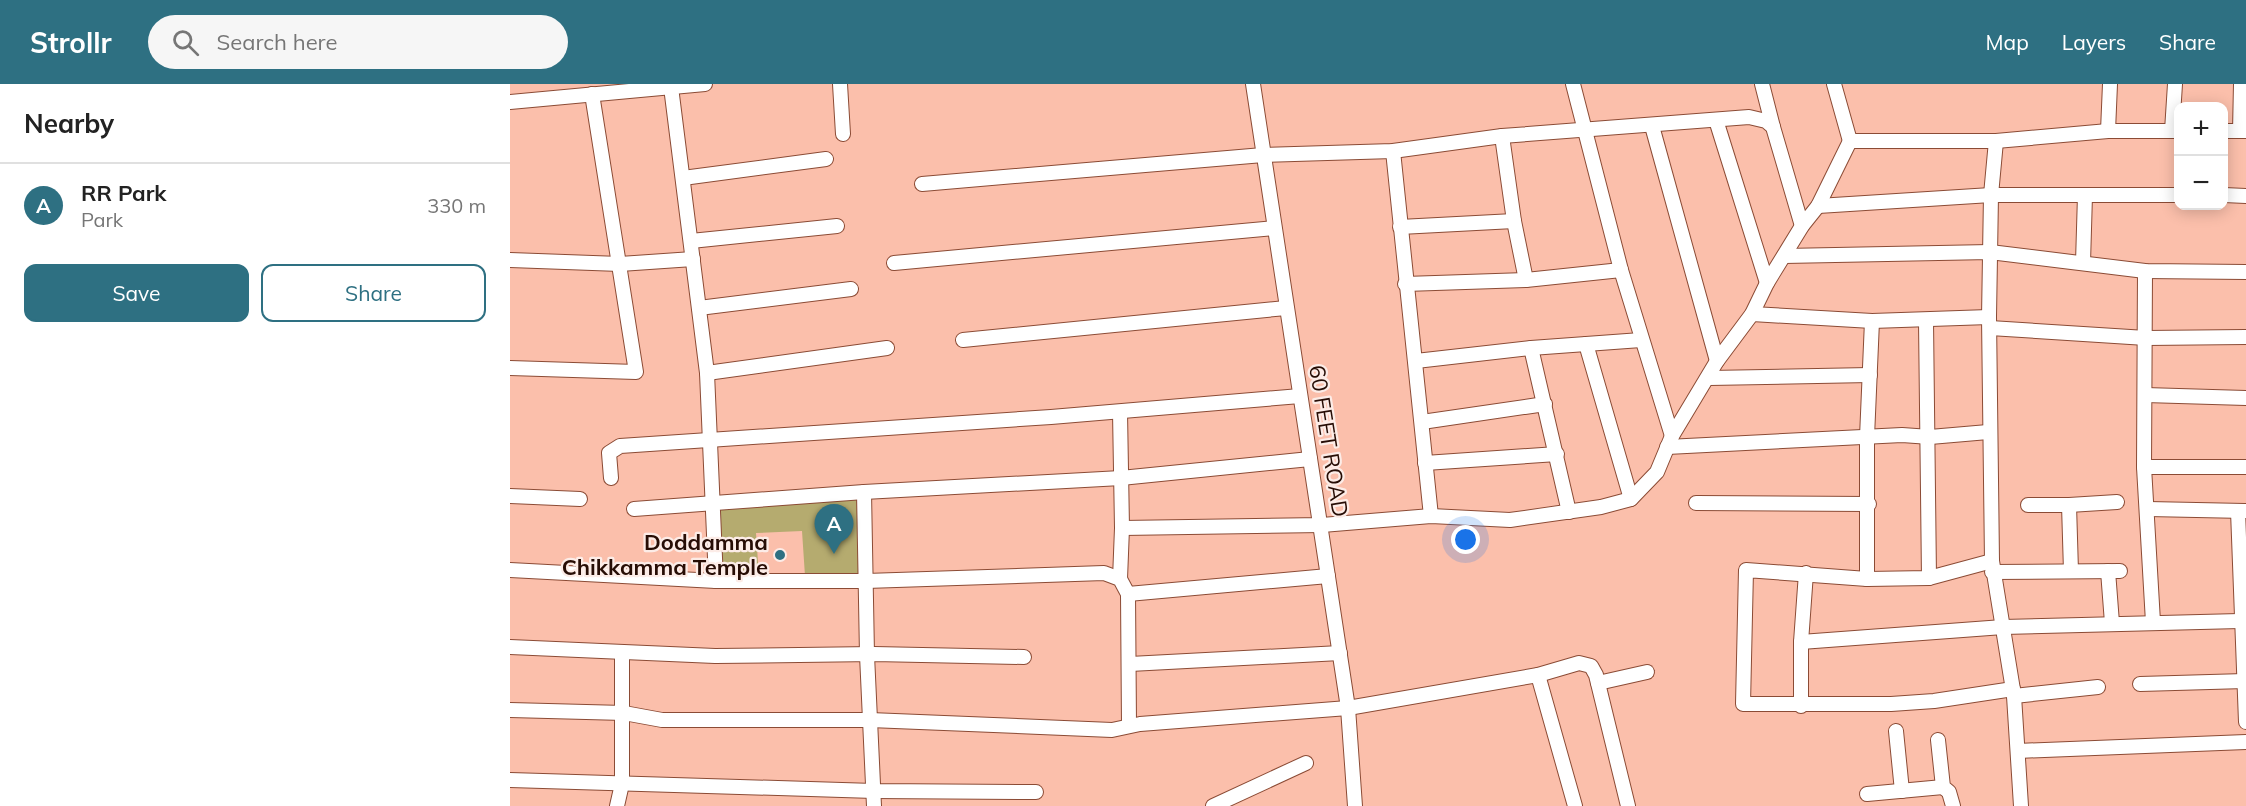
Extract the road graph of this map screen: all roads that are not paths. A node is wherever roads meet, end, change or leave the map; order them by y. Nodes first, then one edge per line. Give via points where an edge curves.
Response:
1 (705, 84) edge
2 (840, 84) edge
3 (1253, 84) edge
4 (1573, 84) edge
5 (1762, 84) edge
6 (1834, 84) edge
7 (2110, 84) edge
8 (2175, 84) edge
9 (2241, 84) edge
10 (671, 87) junction
11 (592, 94) junction
12 (510, 102) edge
13 (2175, 102) edge
14 (1716, 120) junction
15 (1652, 126) junction
16 (1773, 127) junction
17 (1587, 130) junction
18 (2108, 131) junction
19 (2174, 131) edge
20 (2243, 131) edge
21 (843, 134) dead end
22 (1502, 136) junction
23 (1850, 141) junction
24 (1996, 141) junction
25 (1393, 152) junction
26 (1263, 155) junction
27 (826, 159) dead end
28 (683, 178) junction
29 (922, 184) dead end
30 (1991, 195) junction
31 (2085, 195) junction
32 (2174, 195) edge
33 (2228, 195) edge
34 (2246, 196) edge
35 (1818, 206) junction
36 (1514, 221) junction
37 (837, 226) dead end
38 (1802, 226) junction
39 (1400, 227) junction
40 (1274, 228) junction
41 (692, 241) junction
42 (1990, 252) junction
43 (1784, 256) junction
44 (693, 259) junction
45 (510, 260) edge
46 (894, 263) dead end
47 (2084, 263) junction
48 (620, 264) junction
49 (1621, 270) junction
50 (2145, 271) junction
51 (2246, 272) edge
52 (1526, 280) junction
53 (1767, 283) junction
54 (1405, 284) junction
55 (851, 289) dead end
56 (699, 308) junction
57 (1286, 308) junction
58 (1752, 315) junction
59 (1872, 321) junction
60 (1926, 321) junction
61 (1989, 323) junction
62 (2246, 337) edge
63 (2146, 338) junction
64 (963, 340) dead end
65 (1641, 340) junction
66 (1586, 344) junction
67 (887, 348) dead end
68 (1531, 348) junction
69 (1416, 361) junction
70 (1717, 362) junction
71 (510, 368) edge
72 (707, 373) junction
73 (1870, 375) junction
74 (1709, 378) junction
75 (2145, 395) junction
76 (1300, 396) junction
77 (2246, 398) edge
78 (1545, 404) junction
79 (1120, 411) junction
80 (1422, 422) junction
81 (1989, 432) junction
82 (1867, 437) junction
83 (1930, 437) junction
84 (712, 438) junction
85 (1670, 441) junction
86 (1557, 454) junction
87 (1310, 459) junction
88 (1425, 463) junction
89 (2246, 466) edge
90 (2144, 467) junction
91 (611, 478) dead end
92 (1121, 478) junction
93 (864, 492) junction
94 (510, 496) edge
95 (580, 499) dead end
96 (1631, 499) junction
97 (714, 502) junction
98 (2117, 502) dead end
99 (1696, 503) dead end
100 (1869, 504) junction
101 (2028, 505) dead end
102 (2069, 505) junction
103 (633, 509) dead end
104 (2148, 509) junction
105 (2242, 511) edge
106 (1569, 512) junction
107 (1431, 516) junction
108 (1322, 525) junction
109 (1122, 528) junction
110 (1992, 566) junction
111 (510, 570) edge
112 (2071, 571) junction
113 (1806, 573) junction
114 (1328, 576) junction
115 (1929, 578) junction
116 (1120, 579) junction
117 (1868, 579) junction
118 (716, 580) junction
119 (866, 581) junction
120 (2243, 582) edge
121 (1128, 594) junction
122 (2240, 621) junction
123 (2153, 622) junction
124 (2112, 623) junction
125 (2002, 627) junction
126 (1801, 642) junction
127 (510, 646) edge
128 (2244, 648) edge
129 (622, 652) junction
130 (1340, 653) junction
131 (867, 655) junction
132 (1023, 657) dead end
133 (1130, 664) junction
134 (1647, 672) dead end
135 (1538, 675) junction
136 (2245, 681) edge
137 (1598, 682) junction
138 (2140, 684) dead end
139 (2098, 687) dead end
140 (2013, 692) junction
141 (2246, 696) edge
142 (1801, 706) junction
143 (1348, 708) junction
144 (510, 710) edge
145 (624, 713) junction
146 (870, 720) junction
147 (2246, 722) edge
148 (1129, 725) junction
149 (1896, 731) dead end
150 (1938, 740) dead end
151 (2246, 742) edge
152 (2018, 751) junction
153 (1306, 763) dead end
154 (510, 780) edge
155 (622, 784) junction
156 (1943, 787) junction
157 (873, 790) junction
158 (1902, 791) junction
159 (1036, 792) dead end
160 (1867, 794) dead end
161 (617, 806) edge
162 (874, 806) edge
163 (1213, 806) edge
164 (1355, 806) edge
165 (1575, 806) edge
166 (1628, 806) edge
167 (1953, 806) edge
168 (2021, 806) edge

1 - 10 street
2 - 21 street
3 - 26 street, 60 FEET ROAD
4 - 17 street
5 - 16 street
6 - 23 street
7 - 18 street
8 - 13 street
9 - 20 street
10 - 11 street
10 - 28 street
11 - 12 street
11 - 48 street
14 - 15 street
14 - 16 street via 1749,117
14 - 53 street
15 - 17 street
15 - 70 street
16 - 38 street
17 - 22 street
17 - 49 street
18 - 19 street
18 - 24 street
22 - 25 street
22 - 36 street
23 - 24 street
23 - 35 street
24 - 30 street
25 - 26 street
25 - 39 street
26 - 29 street
26 - 40 street, 60 FEET ROAD
27 - 28 street
28 - 41 street
30 - 31 street
30 - 35 street
30 - 42 street
31 - 32 street
31 - 47 street
33 - 34 street
35 - 38 street
36 - 39 street
36 - 52 street
37 - 41 street
38 - 43 street
39 - 54 street
40 - 46 street
40 - 57 street, 60 FEET ROAD
41 - 44 street
42 - 43 street
42 - 47 street
42 - 61 street
43 - 53 street
44 - 48 street
44 - 56 street
45 - 48 street
47 - 50 street
48 - 71 street via 636,372
49 - 52 street
49 - 65 street
50 - 51 street
50 - 63 street
52 - 54 street
53 - 58 street
54 - 69 street
55 - 56 street
56 - 72 street
57 - 64 street
57 - 76 street, 60 FEET ROAD
58 - 59 street
58 - 70 street
59 - 60 street
59 - 73 street
60 - 61 street
60 - 83 street
61 - 63 street
61 - 81 street
62 - 63 street
63 - 75 street
65 - 66 street
65 - 85 street
66 - 68 street
66 - 96 street
67 - 72 street
68 - 69 street
68 - 78 street
69 - 80 street
70 - 74 street
72 - 84 street
73 - 74 street
73 - 82 street
74 - 85 street
75 - 77 street
75 - 90 street
76 - 79 street
76 - 87 street, 60 FEET ROAD
78 - 80 street
78 - 86 street
79 - 84 street
79 - 92 street
80 - 88 street
81 - 83 street
81 - 110 street
82 - 83 street
82 - 85 street
82 - 100 street
83 - 115 street
84 - 91 street via 620,446 609,453
84 - 97 street
85 - 96 street via 1657,471
86 - 88 street
86 - 106 street
87 - 92 street
87 - 108 street, 60 FEET ROAD
88 - 107 street
89 - 90 street
90 - 104 street
92 - 93 street
92 - 109 street
93 - 97 street
93 - 119 street
94 - 95 street
96 - 106 street
97 - 103 street
97 - 118 street
98 - 102 street
99 - 100 street
100 - 117 street
101 - 102 street
102 - 112 street
104 - 105 street
104 - 123 street
105 - 120 street
106 - 107 street via 1510,520
107 - 108 street
108 - 109 street
108 - 114 street, 60 FEET ROAD
109 - 116 street
110 - 112 street
110 - 115 street
110 - 125 street
111 - 118 street
112 - 124 street via 2114,571
113 - 117 street
113 - 126 street
113 - 142 street via 1746,570 1743,704
114 - 121 street
114 - 130 street, 60 FEET ROAD
115 - 117 street
116 - 119 street via 1104,573
116 - 121 street
118 - 119 street
119 - 131 street
120 - 122 street
121 - 133 street
122 - 123 street
122 - 128 street
123 - 124 street
124 - 125 street
125 - 126 street
125 - 140 street
126 - 142 street
127 - 129 street
128 - 136 street
129 - 131 street
129 - 145 street
130 - 133 street
130 - 143 street, 60 FEET ROAD
131 - 132 street
131 - 146 street
133 - 148 street
134 - 137 street
135 - 137 street via 1579,663 1591,666
135 - 143 street
135 - 165 street
136 - 138 street
136 - 141 street
137 - 166 street
139 - 140 street
140 - 142 street via 1934,701
140 - 152 street
141 - 147 street
143 - 148 street
143 - 164 street, 60 FEET ROAD
144 - 145 street
145 - 146 street via 662,720
145 - 155 street
146 - 148 street via 1112,730
146 - 157 street
149 - 158 street
150 - 156 street
151 - 152 street
152 - 168 street
153 - 163 street
154 - 155 street
155 - 157 street
155 - 161 street
156 - 158 street
156 - 167 street
157 - 159 street
157 - 162 street
158 - 160 street

